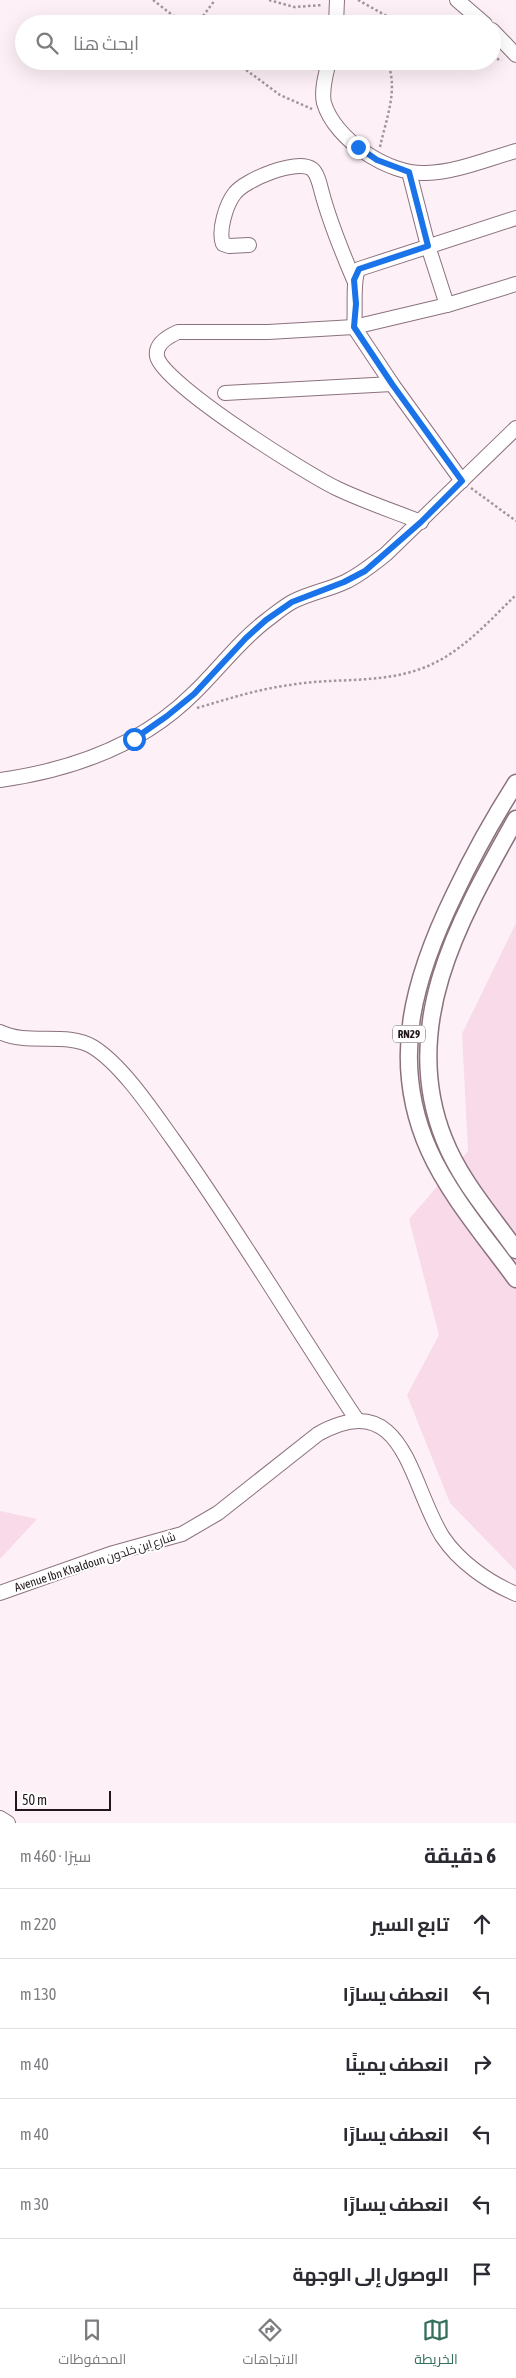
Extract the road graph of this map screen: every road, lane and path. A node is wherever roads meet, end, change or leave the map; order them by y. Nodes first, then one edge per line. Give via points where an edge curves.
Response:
1 (153, 0) edge
2 (214, 0) edge
3 (269, 0) edge
4 (358, 0) edge
5 (457, 0) edge
6 (337, 2) edge
7 (172, 15) edge
8 (203, 15) edge
9 (336, 15) edge
10 (385, 15) edge
11 (474, 15) edge
12 (501, 39) edge
13 (516, 55) edge
14 (246, 70) edge
15 (327, 70) edge
16 (391, 70) edge
17 (330, 115) junction
18 (516, 151) edge
19 (377, 160) junction
20 (409, 172) junction
21 (516, 218) edge
22 (249, 245) dead end
23 (428, 246) junction
24 (354, 280) junction
25 (516, 284) edge
26 (447, 305) junction
27 (354, 327) junction
28 (392, 384) junction
29 (226, 393) dead end
30 (516, 428) edge
31 (462, 481) junction
32 (516, 521) edge
33 (421, 522) junction
34 (516, 595) edge
35 (192, 709) dead end
36 (0, 780) edge
37 (516, 784) edge
38 (516, 819) edge
39 (0, 1032) edge
40 (516, 1250) edge
41 (516, 1279) edge
42 (357, 1420) junction
43 (0, 1593) edge
44 (516, 1594) edge
45 (0, 1818) edge
46 (8, 1823) edge

1 - 7 path
2 - 8 path
3 - 6 path via 294,7
4 - 10 path
5 - 11 street
6 - 9 street
12 - 13 street
14 - 17 path via 280,95
15 - 17 street via 324,102
16 - 19 path via 393,88
17 - 19 street via 340,130
18 - 20 street via 448,170 426,174
19 - 20 street
20 - 23 street
21 - 23 street
22 - 24 street via 229,246 223,244 220,237 234,194 243,185 272,172 296,165 307,166 314,170 319,182
23 - 24 street via 359,269
23 - 26 street
24 - 27 street
25 - 26 street
26 - 27 street
27 - 28 street
27 - 33 street via 268,332 178,332 164,341 157,355 170,375 244,433 289,462 337,489
28 - 29 street
28 - 31 street
30 - 31 street
31 - 32 path
31 - 33 street
33 - 36 street via 365,571 292,602 266,620 194,694 134,739 98,756 56,770
34 - 35 path via 482,629 429,666 382,679 290,685 234,696
37 - 41 main road, RN29 via 474,854 424,962 412,1009 408,1047 414,1104 429,1152 452,1190
38 - 40 main road, RN29 via 463,920 442,970 430,1017 427,1056 444,1138 459,1168
39 - 42 street via 84,1043 107,1058 145,1100 200,1177
42 - 43 street, Avenue Ibn Khaldoun شارع ابن خلدون via 334,1425 318,1434 218,1513 182,1534 110,1554
42 - 44 street, Avenue Ibn Khaldoun شارع ابن خلدون via 385,1428 397,1441 442,1535 460,1557 486,1578
45 - 46 street

